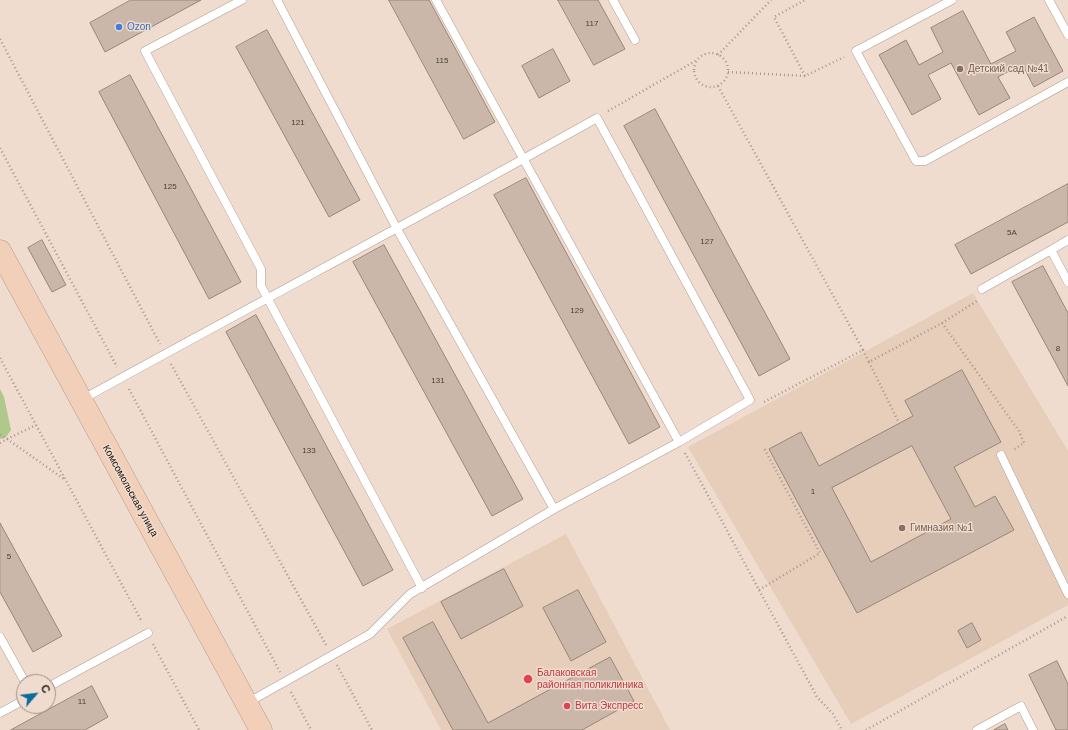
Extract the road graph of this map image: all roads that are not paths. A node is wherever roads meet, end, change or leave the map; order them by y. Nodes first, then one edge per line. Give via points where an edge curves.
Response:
1 (242, 0) edge
2 (277, 0) edge
3 (436, 0) edge
4 (613, 0) edge
5 (952, 0) edge
6 (1049, 0) edge
7 (1068, 34) edge
8 (635, 40) dead end
9 (1068, 82) edge
10 (524, 159) junction
11 (396, 229) junction
12 (1068, 240) edge
13 (1051, 250) junction
14 (0, 252) edge
15 (1068, 282) edge
16 (982, 289) road end
17 (268, 299) junction
18 (80, 400) junction
19 (679, 442) junction
20 (1002, 456) road end
21 (554, 509) junction
22 (422, 588) junction
23 (1068, 594) edge
24 (148, 633) road end
25 (0, 637) edge
26 (21, 674) edge
27 (56, 683) edge
28 (247, 703) junction
29 (16, 704) edge
30 (0, 713) edge
31 (261, 730) edge
32 (977, 730) edge
33 (1033, 730) edge

1 - 17 lane via 145,51 261,269 261,286
2 - 11 lane
3 - 10 lane
4 - 8 lane
5 - 9 lane via 856,51 916,160 925,161
6 - 7 lane
10 - 11 lane
10 - 19 lane
10 - 19 lane via 597,118 750,400
11 - 17 lane
11 - 21 lane
12 - 13 lane
13 - 15 lane
13 - 16 lane
14 - 18 main road, Комсомольская улица
17 - 18 lane
17 - 22 lane
18 - 28 main road, Комсомольская улица
19 - 21 lane
20 - 23 lane
21 - 22 lane
22 - 28 lane via 410,594 370,634
24 - 27 lane
25 - 26 lane
28 - 31 main road, Комсомольская улица
29 - 30 lane
32 - 33 lane via 1021,706

